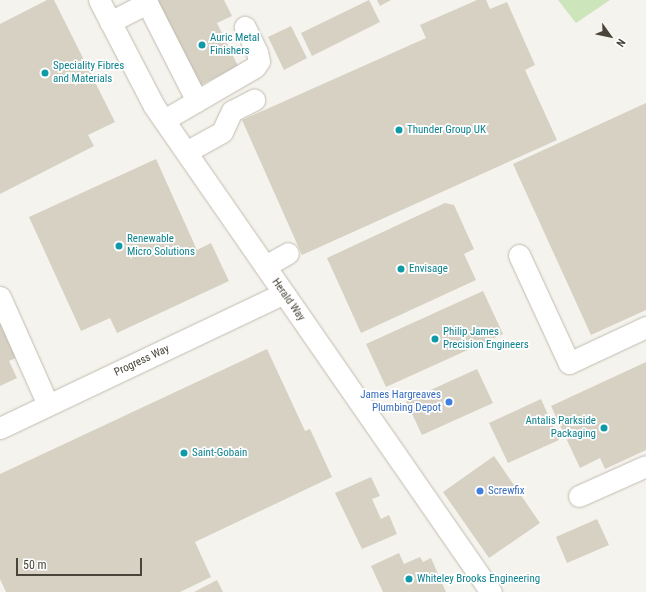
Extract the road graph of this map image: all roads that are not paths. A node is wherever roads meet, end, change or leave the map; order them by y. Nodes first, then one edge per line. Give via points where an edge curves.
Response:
1 (99, 0) edge
2 (146, 2) edge
3 (110, 22) junction
4 (245, 27) dead end
5 (254, 100) dead end
6 (197, 101) junction
7 (164, 120) junction
8 (186, 152) junction
9 (288, 253) dead end
10 (519, 255) dead end
11 (265, 266) junction
12 (284, 293) junction
13 (0, 297) edge
14 (646, 327) edge
15 (48, 405) junction
16 (0, 428) edge
17 (646, 466) edge
18 (579, 496) dead end
19 (491, 592) edge

1 - 3 street, Herald Way
2 - 3 street
2 - 6 street
3 - 7 street, Herald Way via 154,106
4 - 6 street via 259,61 255,67
5 - 8 street via 232,111 222,132
6 - 7 street
7 - 8 street, Herald Way
8 - 11 street, Herald Way
9 - 11 street
10 - 14 street via 569,363
11 - 12 street, Herald Way
12 - 15 street, Progress Way
12 - 19 street, Herald Way
13 - 15 street
15 - 16 street, Progress Way
17 - 18 street

